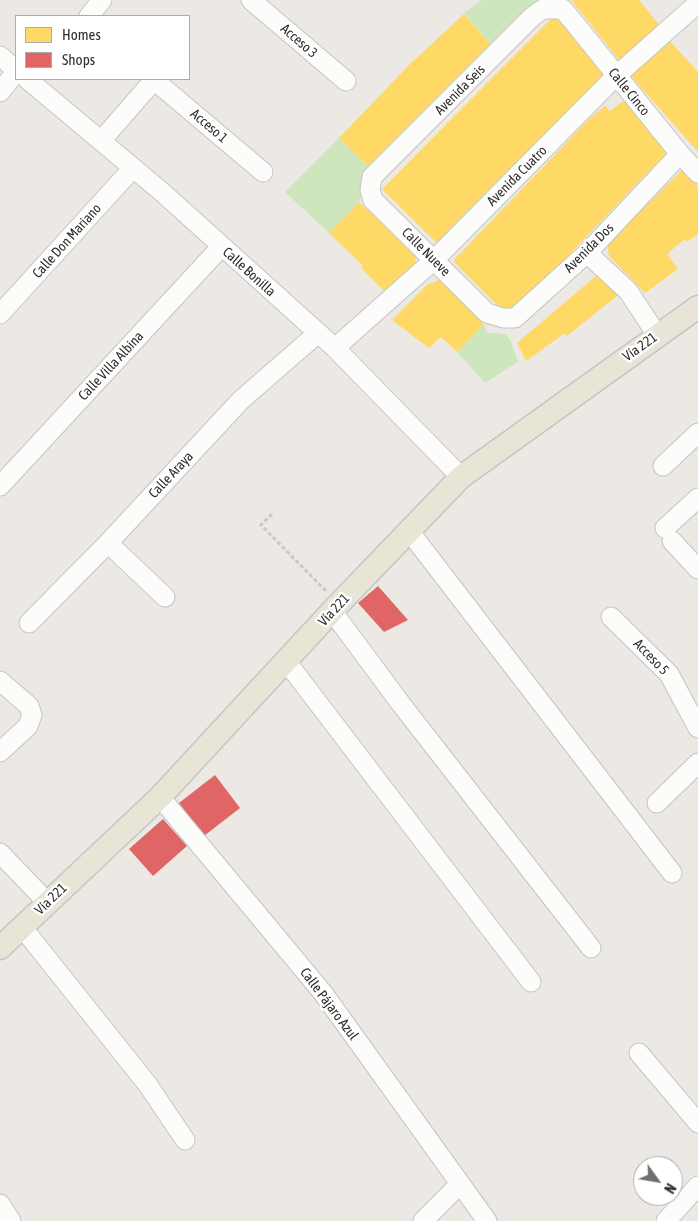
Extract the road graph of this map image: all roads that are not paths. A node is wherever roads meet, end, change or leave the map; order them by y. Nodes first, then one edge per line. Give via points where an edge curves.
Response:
1 (102, 0) edge
2 (252, 0) edge
3 (698, 3) edge
4 (563, 9) joint
5 (90, 15) edge
6 (0, 56) edge
7 (15, 70) edge
8 (15, 72) edge
9 (616, 76) junction
10 (28, 80) edge
11 (153, 80) edge
12 (346, 81) dead end
13 (0, 92) edge
14 (101, 141) junction
15 (680, 154) junction
16 (133, 168) junction
17 (263, 172) dead end
18 (698, 173) edge
19 (370, 190) joint
20 (222, 247) junction
21 (587, 253) junction
22 (434, 260) junction
23 (698, 307) edge
24 (487, 312) joint
25 (0, 314) edge
26 (318, 334) junction
27 (657, 335) junction
28 (335, 348) junction
29 (698, 433) edge
30 (663, 466) dead end
31 (461, 477) junction
32 (0, 486) edge
33 (698, 498) edge
34 (409, 530) junction
35 (108, 543) junction
36 (698, 569) edge
37 (165, 597) dead end
38 (336, 607) junction
39 (611, 617) dead end
40 (29, 623) dead end
41 (286, 661) junction
42 (0, 681) edge
43 (698, 728) edge
44 (0, 752) edge
45 (698, 763) edge
46 (160, 797) junction
47 (657, 803) dead end
48 (0, 853) edge
49 (672, 874) dead end
50 (47, 902) junction
51 (22, 927) junction
52 (0, 948) edge
53 (591, 948) dead end
54 (532, 982) dead end
55 (639, 1053) dead end
56 (698, 1123) edge
57 (185, 1140) dead end
58 (459, 1185) junction
59 (698, 1186) edge
60 (0, 1204) edge
61 (11, 1221) edge
62 (423, 1221) edge
63 (487, 1221) edge
64 (666, 1221) edge

1 - 5 street
2 - 12 street, Acceso 3
3 - 9 street, Avenida Cuatro
4 - 9 street, Calle Cinco
4 - 19 street, Avenida Seis via 544,9 533,16 372,177
6 - 7 street
8 - 13 street
9 - 15 street, Calle Cinco
9 - 22 street, Avenida Cuatro
10 - 14 street, Calle Bonilla
11 - 14 street, Acceso 1
11 - 17 street, Acceso 1
14 - 16 street, Calle Bonilla
15 - 18 street, Calle Cinco
15 - 21 street, Avenida Dos
16 - 20 street, Calle Bonilla
16 - 25 street, Calle Don Mariano
19 - 22 street, Calle Nueve via 373,200
20 - 26 street, Calle Bonilla
20 - 32 street, Calle Villa Albina
21 - 24 street, Avenida Dos via 514,318
21 - 27 street via 628,291
22 - 24 street, Calle Nueve
22 - 28 street, Avenida Cuatro
23 - 27 main road, Vía 221
26 - 28 street, Calle Bonilla
26 - 35 street, Calle Araya via 241,400
27 - 31 main road, Vía 221
28 - 31 street, Calle Bonilla
29 - 30 street
31 - 34 main road, Vía 221
33 - 36 street via 669,534
34 - 38 main road, Vía 221
34 - 49 street
35 - 37 street
35 - 40 street, Calle Araya
38 - 41 main road, Vía 221
38 - 53 street via 401,704
39 - 43 street, Acceso 5 via 669,674
41 - 46 main road, Vía 221
41 - 54 street
42 - 44 street via 28,706 32,715 28,726
45 - 47 street
46 - 50 main road, Vía 221
46 - 58 street, Calle Pájaro Azul via 323,993
48 - 50 street
50 - 51 main road, Vía 221
51 - 52 main road, Vía 221
51 - 57 street via 148,1085
55 - 56 street
58 - 62 street
58 - 63 street, Calle Pájaro Azul
59 - 64 street
60 - 61 street

